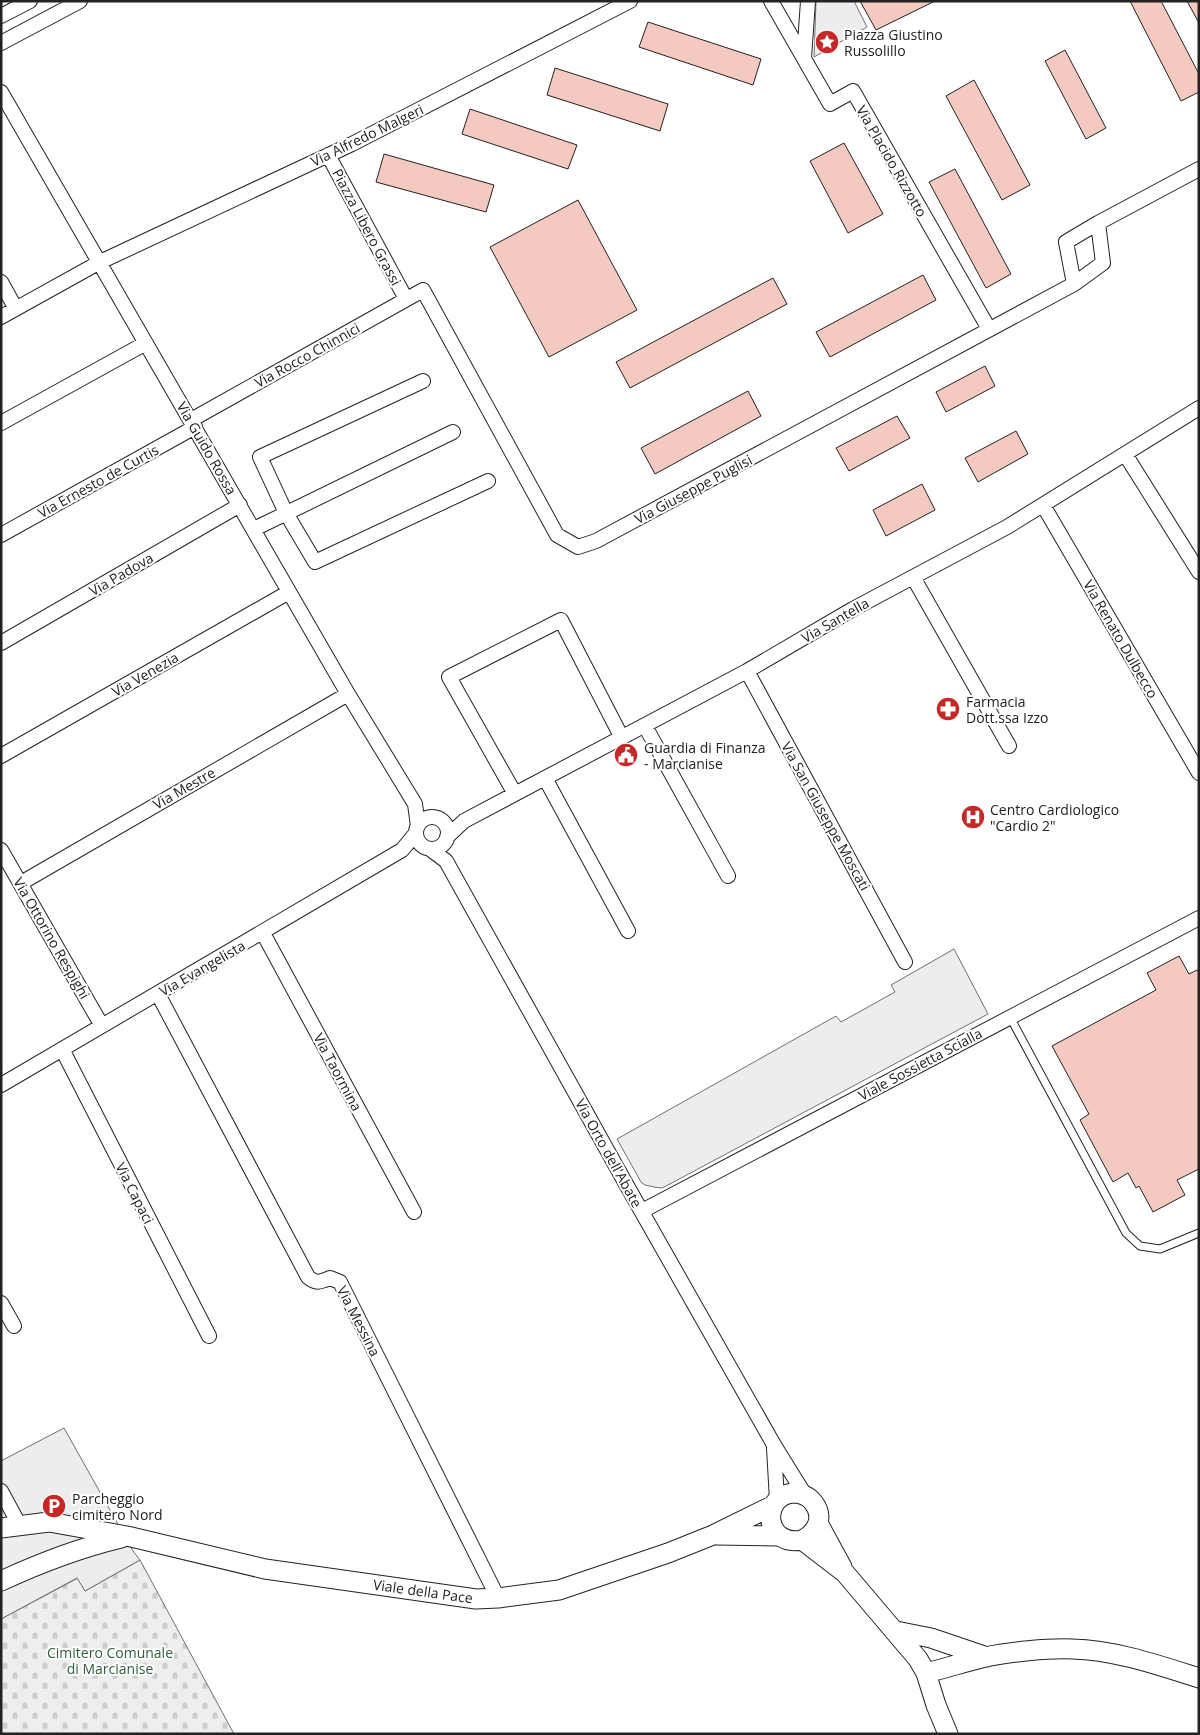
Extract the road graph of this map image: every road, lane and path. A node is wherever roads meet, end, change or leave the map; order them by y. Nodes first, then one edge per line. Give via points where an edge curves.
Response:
1 (30, 1) edge
2 (80, 1) edge
3 (630, 1) edge
4 (771, 1) edge
5 (808, 1) edge
6 (1, 16) edge
7 (1, 43) edge
8 (804, 58) junction
9 (1, 92) edge
10 (328, 155) junction
11 (1199, 169) edge
12 (1098, 224) junction
13 (100, 262) junction
14 (1, 282) edge
15 (1074, 284) junction
16 (423, 290) joint
17 (406, 299) junction
18 (16, 309) junction
19 (1, 317) edge
20 (989, 329) junction
21 (146, 343) junction
22 (423, 381) dead end
23 (1199, 408) edge
24 (1, 423) edge
25 (193, 423) junction
26 (453, 432) dead end
27 (1125, 454) junction
28 (488, 481) dead end
29 (240, 505) junction
30 (1043, 505) junction
31 (286, 513) junction
32 (254, 529) junction
33 (1, 535) edge
34 (1199, 572) edge
35 (912, 578) junction
36 (289, 592) junction
37 (1, 643) edge
38 (747, 671) junction
39 (348, 694) junction
40 (645, 726) junction
41 (622, 738) junction
42 (1009, 746) dead end
43 (1, 756) edge
44 (1199, 774) edge
45 (545, 778) junction
46 (516, 794) junction
47 (414, 804) junction
48 (438, 819) junction
49 (464, 821) junction
50 (417, 829) junction
51 (446, 839) junction
52 (427, 848) junction
53 (1, 850) edge
54 (402, 850) junction
55 (446, 861) junction
56 (728, 876) dead end
57 (20, 882) junction
58 (1199, 918) edge
59 (628, 931) dead end
60 (262, 933) junction
61 (905, 962) dead end
62 (158, 994) junction
63 (1010, 1017) junction
64 (102, 1026) junction
65 (62, 1049) junction
66 (1, 1085) edge
67 (642, 1211) junction
68 (414, 1212) dead end
69 (1199, 1233) edge
70 (1, 1304) edge
71 (14, 1326) dead end
72 (209, 1336) dead end
73 (774, 1445) junction
74 (1, 1491) edge
75 (805, 1495) junction
76 (775, 1503) junction
77 (818, 1524) junction
78 (10, 1527) edge
79 (713, 1535) junction
80 (127, 1536) junction
81 (779, 1536) junction
82 (802, 1540) junction
83 (845, 1573) junction
84 (1, 1581) edge
85 (498, 1598) junction
86 (896, 1631) junction
87 (987, 1657) junction
88 (926, 1673) junction
89 (1199, 1678) edge
90 (948, 1734) edge

1 - 6 street
2 - 7 street
3 - 10 street, Via Alfredo Malgeri
4 - 8 street, Via Placido Rizzotto
5 - 8 street
8 - 20 street, Via Placido Rizzotto via 830,104 852,91
9 - 13 street, Via Guido Rossa
10 - 13 street, Via Alfredo Malgeri
10 - 17 street, Piazza Libero Grassi
11 - 12 street
12 - 15 street, Via Giuseppe Puglisi via 1103,263
12 - 15 street via 1066,242
13 - 18 street, Via Alfredo Malgeri
13 - 21 street, Via Guido Rossa
14 - 18 street
15 - 20 street, Via Giuseppe Puglisi
16 - 17 street, Via Rocco Chinnici
16 - 20 street, Via Giuseppe Puglisi via 557,535 578,547 596,541
17 - 25 street, Via Rocco Chinnici
18 - 19 street, Via Alfredo Malgeri
21 - 24 street
21 - 25 street, Via Guido Rossa
22 - 31 street via 260,457
23 - 27 street, Via Santella
25 - 29 street, Via Guido Rossa
25 - 33 street, Via Ernesto de Curtis
26 - 31 street
27 - 30 street, Via Santella
27 - 34 street
28 - 31 street via 315,562
29 - 32 street, Via Guido Rossa
29 - 37 street, Via Padova
30 - 35 street, Via Santella
30 - 44 street, Via Renato Dulbecco
31 - 32 street
32 - 36 street, Via Guido Rossa
35 - 38 street, Via Santella
35 - 42 street
36 - 39 street, Via Guido Rossa
36 - 43 street, Via Venezia
38 - 40 street, Via Santella
38 - 61 street, Via San Giuseppe Moscati
39 - 47 street, Via Guido Rossa
39 - 57 street, Via Mestre
40 - 41 street, Via Santella
40 - 56 street
41 - 45 street, Via Santella
41 - 46 street via 561,620 449,676
45 - 46 street, Via Santella
45 - 59 street
46 - 49 street, Via Santella
47 - 48 street, Via Guido Rossa
47 - 50 street, Via Guido Rossa
48 - 49 street
48 - 50 street via 423,820
48 - 51 street via 447,828
49 - 51 street, Via Santella
50 - 52 street via 417,838
50 - 54 street, Via Evangelista
51 - 52 street via 439,847
51 - 55 street, Via Orto dell'Abate
52 - 54 street, Via Evangelista
52 - 55 street, Via Orto dell'Abate
53 - 57 street, Via Ottorino Respighi
54 - 60 street, Via Evangelista
55 - 67 street, Via Orto dell'Abate
57 - 64 street, Via Ottorino Respighi
58 - 63 street, Viale Sossietta Scialla
60 - 62 street, Via Evangelista
60 - 68 street, Via Taormina
62 - 64 street, Via Evangelista
62 - 85 street, Via Messina via 308,1277 319,1283 330,1278 340,1282
63 - 67 street, Viale Sossietta Scialla
63 - 69 lane via 1126,1233 1140,1246 1160,1249
64 - 65 street, Via Evangelista
65 - 66 street, Via Evangelista
65 - 72 street, Via Capaci
67 - 73 street, Via Orto dell'Abate
70 - 71 street
73 - 75 street, Via Orto dell'Abate
73 - 76 street
74 - 78 street
75 - 76 street via 790,1493
75 - 77 street via 817,1507
76 - 79 street, Viale della Pace
76 - 81 street via 770,1518
77 - 82 street via 809,1537
77 - 83 street
78 - 80 street, Viale della Pace via 49,1522
79 - 81 street, Viale della Pace
79 - 85 street, Viale della Pace via 668,1554 559,1590
80 - 84 street, Viale della Pace via 91,1545
80 - 85 street, Viale della Pace via 265,1568 476,1599
81 - 82 street via 794,1542
82 - 83 street
83 - 86 street
86 - 87 street via 931,1638
86 - 88 street
87 - 88 street
87 - 89 street via 1072,1649 1102,1652
88 - 90 street

